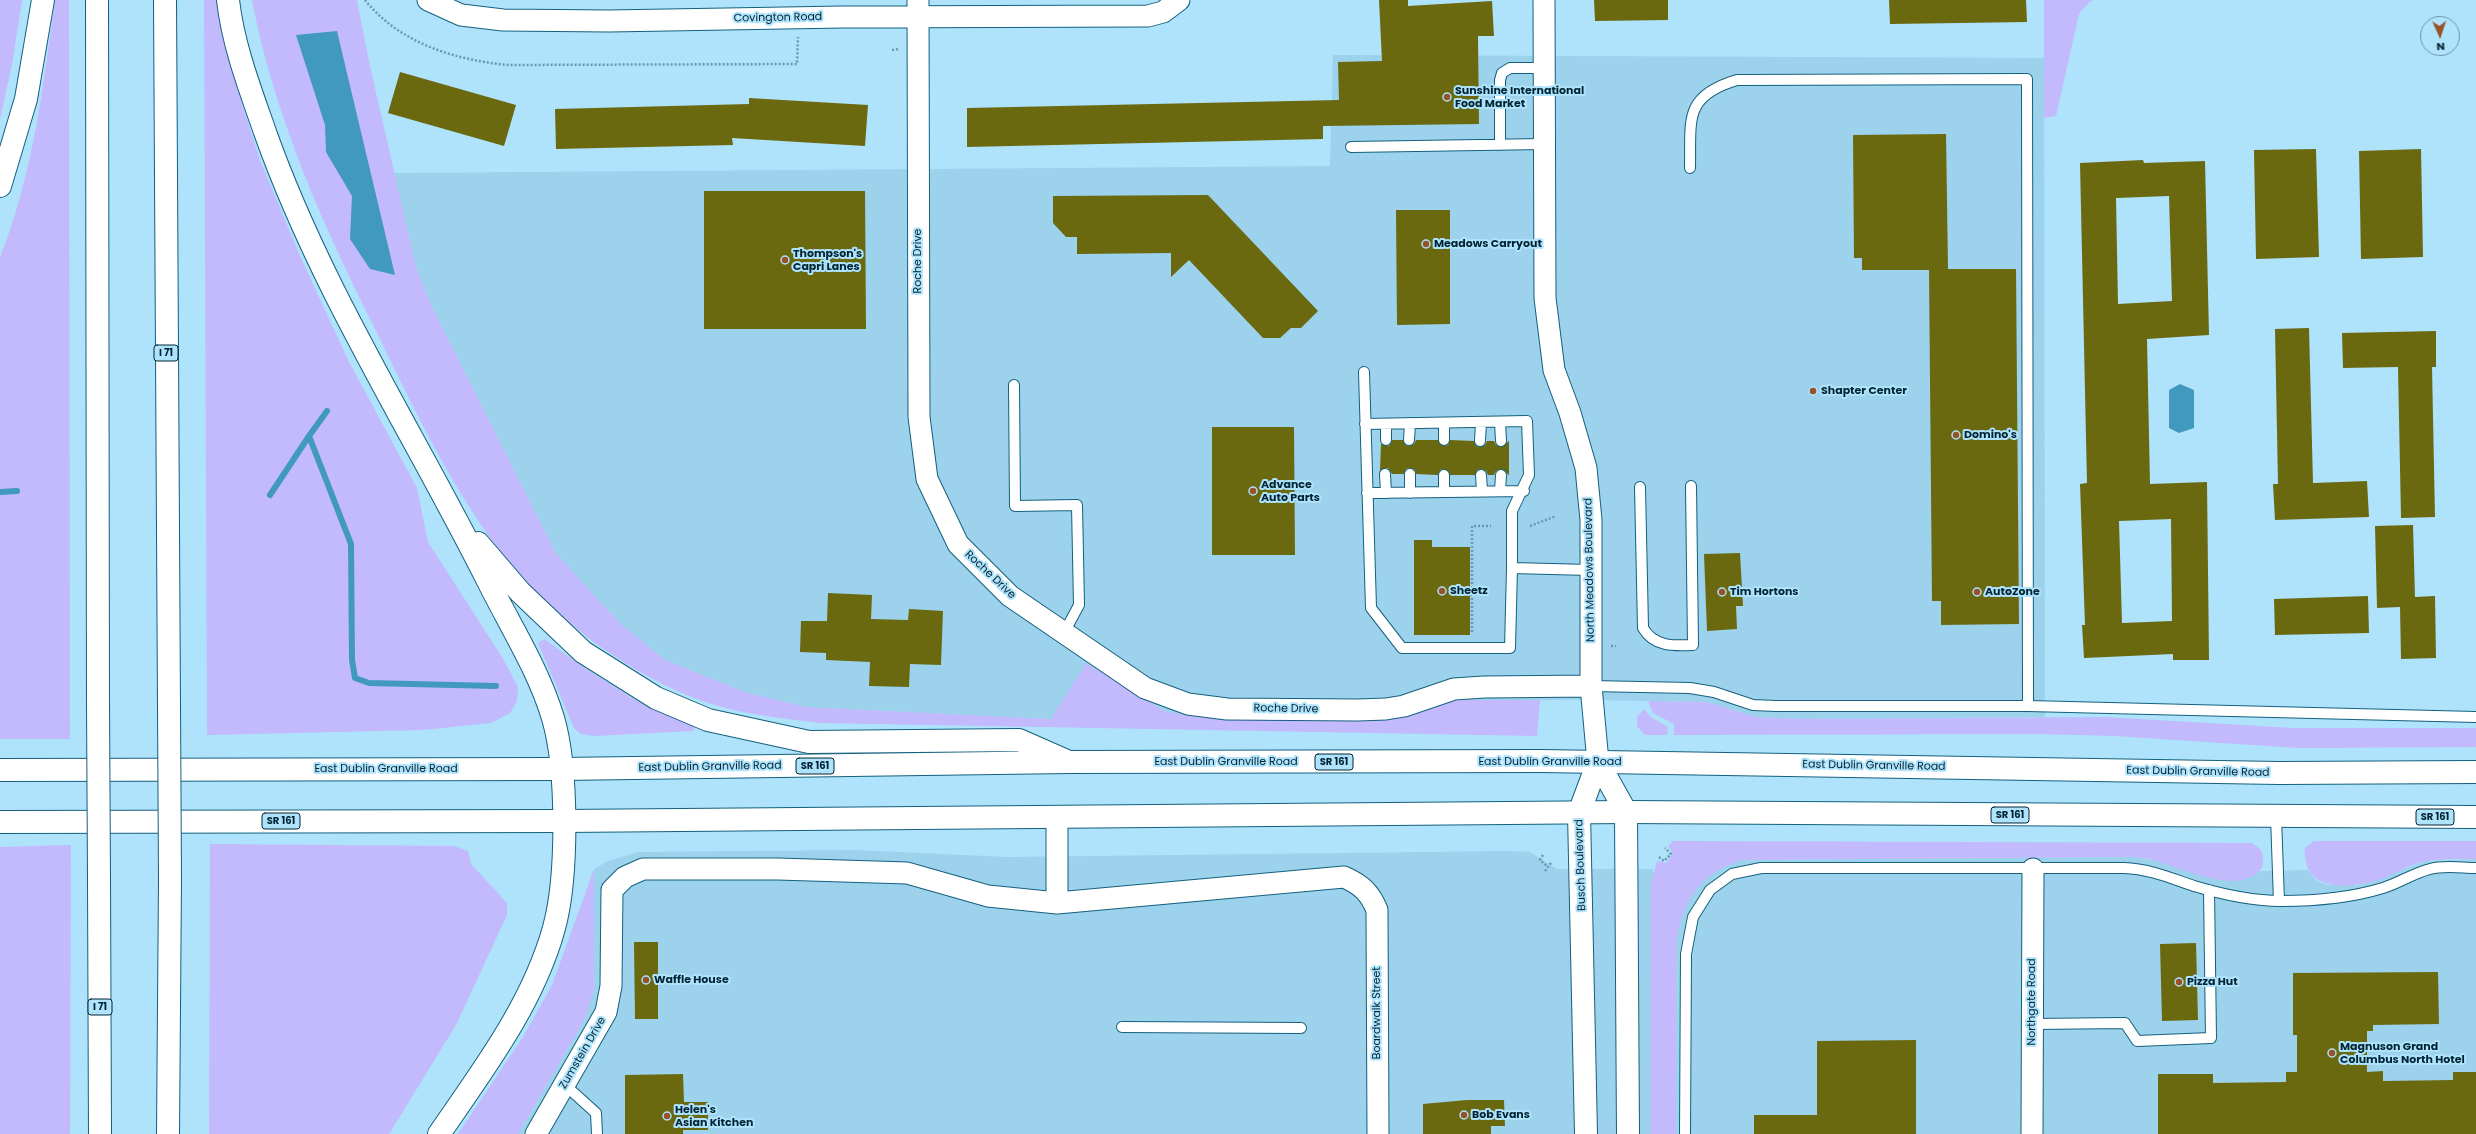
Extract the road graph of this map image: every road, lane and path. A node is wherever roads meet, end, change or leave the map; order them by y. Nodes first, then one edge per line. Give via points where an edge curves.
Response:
1 (43, 0) edge
2 (96, 0) edge
3 (165, 0) edge
4 (228, 0) edge
5 (365, 0) edge
6 (428, 0) edge
7 (1179, 0) edge
8 (1544, 0) edge
9 (918, 8) edge
10 (805, 36) dead end
11 (1543, 68) junction
12 (1544, 144) junction
13 (1500, 145) junction
14 (1351, 147) dead end
15 (1690, 168) dead end
16 (0, 186) edge
17 (1364, 372) dead end
18 (1014, 385) dead end
19 (1480, 422) junction
20 (1500, 422) junction
21 (1410, 423) junction
22 (1444, 423) junction
23 (1365, 424) junction
24 (1386, 424) junction
25 (1386, 440) dead end
26 (1409, 440) dead end
27 (1444, 440) dead end
28 (1480, 441) dead end
29 (1501, 441) dead end
30 (1385, 474) dead end
31 (1410, 474) dead end
32 (1444, 475) dead end
33 (1481, 475) dead end
34 (1501, 475) dead end
35 (1691, 486) dead end
36 (1640, 487) dead end
37 (1482, 491) junction
38 (1500, 491) junction
39 (1524, 491) junction
40 (1444, 492) junction
41 (1367, 493) junction
42 (1386, 493) junction
43 (1410, 493) junction
44 (455, 515) junction
45 (1556, 516) dead end
46 (1491, 526) dead end
47 (1530, 526) dead end
48 (1512, 568) junction
49 (1590, 570) junction
50 (1064, 633) junction
51 (1472, 634) dead end
52 (1591, 686) junction
53 (2028, 706) junction
54 (2476, 717) edge
55 (1069, 762) junction
56 (1598, 762) junction
57 (561, 769) junction
58 (0, 770) edge
59 (2476, 772) edge
60 (1626, 812) junction
61 (1579, 813) junction
62 (1057, 817) junction
63 (2276, 817) junction
64 (2476, 817) edge
65 (563, 821) junction
66 (0, 822) edge
67 (1665, 848) dead end
68 (1543, 855) dead end
69 (1659, 857) dead end
70 (1552, 863) dead end
71 (1548, 867) junction
72 (2476, 868) edge
73 (2033, 869) junction
74 (1545, 871) dead end
75 (2209, 890) junction
76 (2279, 901) junction
77 (1057, 903) junction
78 (2032, 1024) junction
79 (1122, 1027) dead end
80 (1302, 1028) dead end
81 (565, 1085) junction
82 (100, 1134) edge
83 (168, 1134) edge
84 (439, 1134) edge
85 (536, 1134) edge
86 (597, 1134) edge
87 (1378, 1134) edge
88 (1586, 1134) edge
89 (1628, 1134) edge
90 (1685, 1134) edge
91 (2032, 1134) edge

1 - 16 main road via 26,99
2 - 82 main road, I 71, bridge
3 - 83 main road, I 71, bridge via 170,880
4 - 44 main road via 230,21 249,86 275,161 310,242 348,320
5 - 10 path via 385,20 434,49 468,60 508,65 797,64 798,36
6 - 9 street, Covington Road via 461,15 503,20 609,21
7 - 9 street, Covington Road via 1163,12 1132,16
8 - 11 street, North Meadows Boulevard
9 - 50 street, Roche Drive via 919,417 927,479 958,544 1010,596
11 - 12 street, North Meadows Boulevard
11 - 13 lane via 1510,68 1502,73
12 - 13 lane
12 - 49 street, North Meadows Boulevard via 1545,298 1554,370 1586,468 1591,520
13 - 14 lane
15 - 53 lane via 1691,116 1699,101 1714,86 1737,80 2027,79
17 - 23 lane
18 - 50 lane via 1015,506 1076,505 1079,605
19 - 20 lane
19 - 22 lane
19 - 28 lane
20 - 29 lane
20 - 39 lane via 1527,421 1529,475
21 - 22 lane
21 - 24 lane
21 - 26 lane
22 - 27 lane
23 - 24 lane
23 - 41 lane
24 - 25 lane
30 - 42 lane
31 - 43 lane
32 - 40 lane
33 - 37 lane
34 - 38 lane
35 - 36 lane via 1693,645 1673,646 1649,637 1643,628
37 - 38 lane
37 - 40 lane
38 - 39 lane
39 - 48 lane via 1512,511
40 - 43 lane
41 - 42 lane
41 - 48 lane via 1371,608 1402,648 1510,648
42 - 43 lane
44 - 55 main road via 520,592 583,652 656,698 708,720 809,742 1019,740
44 - 57 main road via 538,680 553,719
45 - 47 path
46 - 51 path via 1472,526
48 - 49 lane
49 - 52 street, North Meadows Boulevard
50 - 52 street, Roche Drive via 1145,688 1188,704 1227,709 1386,709 1454,690 1484,686
52 - 53 lane via 1690,688 1714,692 1753,705
52 - 56 street, North Meadows Boulevard
53 - 54 lane
55 - 56 main road, East Dublin Granville Road / SR 161
55 - 57 main road, East Dublin Granville Road / SR 161
56 - 59 main road, East Dublin Granville Road / SR 161 via 2279,773
56 - 60 main road
56 - 61 main road, Busch Boulevard
57 - 58 main road, East Dublin Granville Road / SR 161
57 - 65 main road
60 - 61 main road, SR 161
60 - 63 main road, SR 161
60 - 89 main road
61 - 62 main road, SR 161
61 - 88 main road, Busch Boulevard
62 - 65 main road, SR 161
62 - 77 street
63 - 64 main road, SR 161
63 - 76 lane
65 - 66 main road, SR 161
65 - 84 main road via 562,887 554,927 544,957 500,1045
67 - 69 path via 1671,854 1664,861
68 - 71 path via 1540,860
70 - 71 path
71 - 74 path
72 - 76 lane via 2432,868 2397,883 2360,894 2324,900
73 - 75 lane via 2144,869
73 - 78 street, Northgate Road
73 - 90 lane via 1761,868 1732,874 1710,890 1693,918 1686,954
75 - 76 lane via 2236,897
75 - 78 lane via 2211,1038 2137,1041 2125,1023
77 - 81 street, Zumstein Drive via 988,896 907,872 643,869 625,877 612,890 611,986 606,1012
77 - 87 street, Boardwalk Street via 1344,877 1357,882 1370,894 1377,910
78 - 91 street, Northgate Road
79 - 80 lane
81 - 85 street, Zumstein Drive
81 - 86 lane via 596,1114

